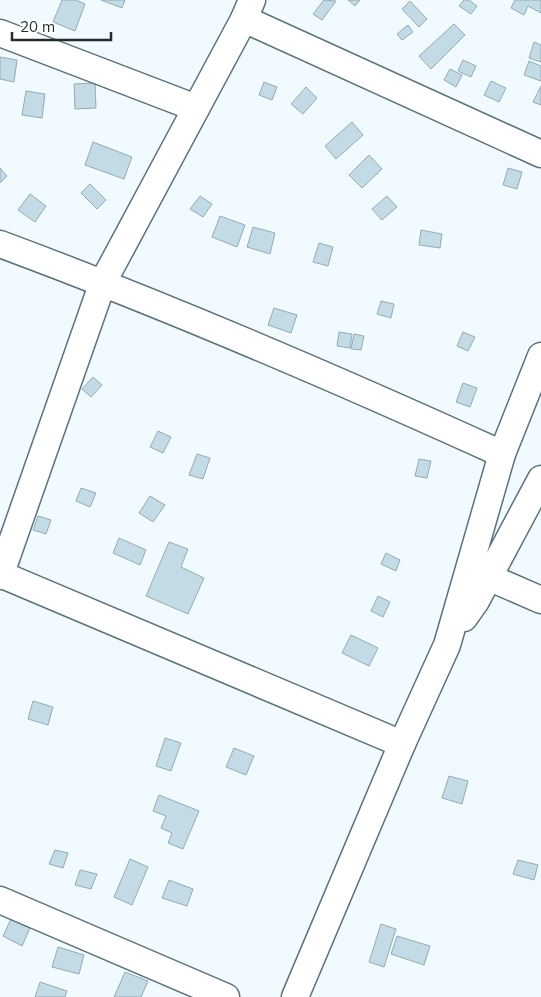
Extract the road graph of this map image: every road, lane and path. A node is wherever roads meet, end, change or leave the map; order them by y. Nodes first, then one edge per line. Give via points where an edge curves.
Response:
1 (248, 10) edge
2 (0, 34) edge
3 (196, 108) junction
4 (541, 154) edge
5 (0, 244) edge
6 (103, 282) junction
7 (541, 356) edge
8 (502, 454) junction
9 (541, 479) edge
10 (0, 575) edge
11 (488, 577) junction
12 (541, 600) edge
13 (447, 646) junction
14 (402, 744) junction
15 (0, 900) edge
16 (226, 997) edge
17 (295, 997) edge

1 - 3 street
1 - 4 street
2 - 3 street
3 - 6 street
5 - 6 street
6 - 8 street
6 - 10 street
7 - 8 street
8 - 13 street
9 - 11 street
10 - 14 street
11 - 12 street
11 - 13 street
13 - 14 street
14 - 17 street
15 - 16 street

